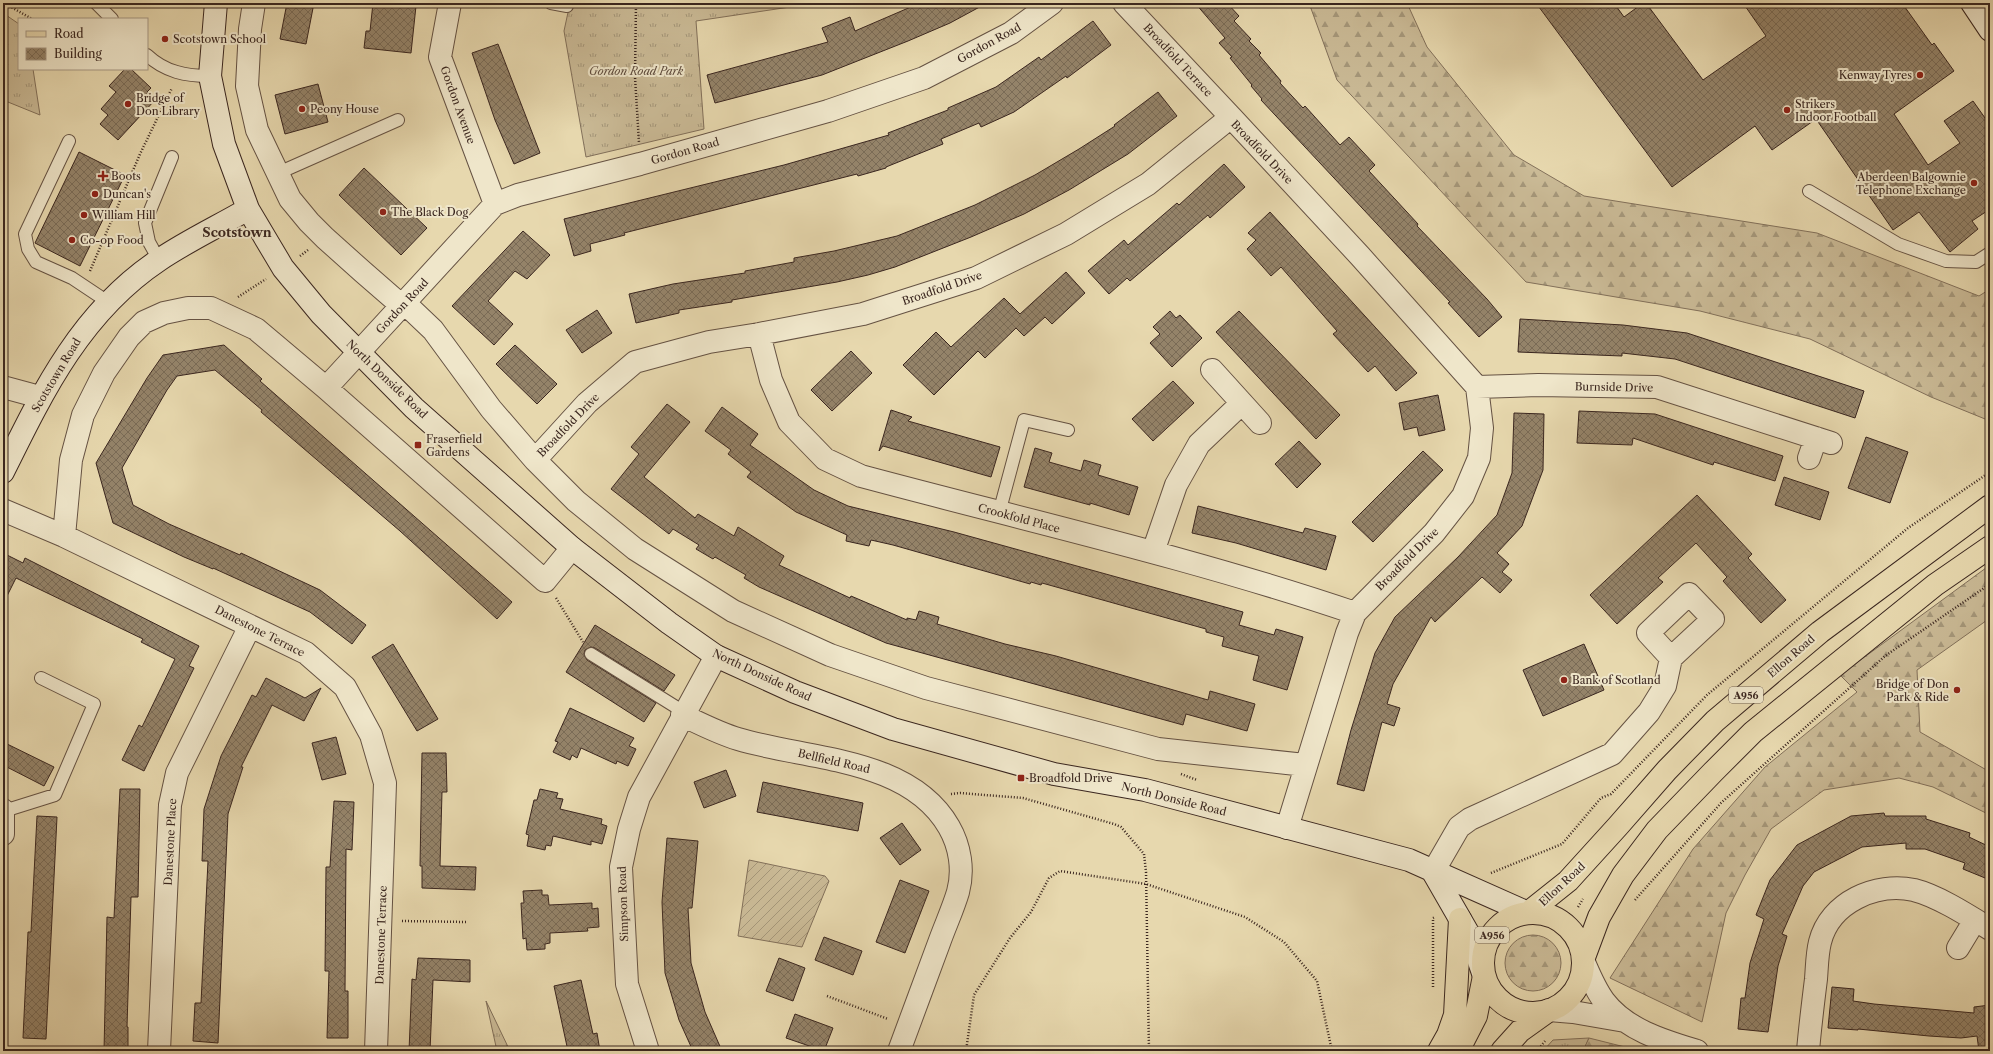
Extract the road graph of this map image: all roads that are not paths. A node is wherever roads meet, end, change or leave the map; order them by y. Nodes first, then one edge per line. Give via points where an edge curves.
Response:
1 (96, 3) edge
2 (216, 3) edge
3 (254, 3) edge
4 (450, 3) edge
5 (550, 3) edge
6 (1052, 3) edge
7 (1124, 3) edge
8 (1972, 3) edge
9 (567, 6) dead end
10 (111, 18) edge
11 (1990, 30) edge
12 (148, 56) edge
13 (210, 76) junction
14 (1231, 118) junction
15 (398, 120) dead end
16 (69, 141) dead end
17 (172, 157) dead end
18 (276, 174) junction
19 (1809, 191) dead end
20 (495, 204) junction
21 (248, 209) junction
22 (1990, 253) edge
23 (159, 260) junction
24 (108, 302) junction
25 (403, 305) junction
26 (760, 334) junction
27 (359, 352) junction
28 (1212, 370) dead end
29 (3, 387) edge
30 (1477, 387) junction
31 (326, 388) junction
32 (40, 397) junction
33 (1242, 403) junction
34 (1260, 423) dead end
35 (1068, 430) dead end
36 (1819, 446) dead end
37 (535, 460) junction
38 (3, 472) edge
39 (1990, 506) edge
40 (3, 510) edge
41 (998, 513) junction
42 (64, 536) junction
43 (1990, 547) edge
44 (572, 548) junction
45 (1153, 552) junction
46 (1355, 613) junction
47 (250, 626) junction
48 (591, 654) road end
49 (716, 656) junction
50 (1672, 658) dead end
51 (41, 678) dead end
52 (683, 714) junction
53 (1305, 765) junction
54 (4, 811) edge
55 (1287, 828) junction
56 (3, 834) edge
57 (1433, 872) junction
58 (1528, 913) junction
59 (1460, 919) junction
60 (1982, 924) edge
61 (1958, 948) dead end
62 (1583, 960) junction
63 (1484, 976) junction
64 (1550, 1010) junction
65 (1625, 1021) junction
66 (159, 1051) edge
67 (376, 1051) edge
68 (648, 1051) edge
69 (899, 1051) edge
70 (1439, 1051) edge
71 (1458, 1051) edge
72 (1502, 1051) edge
73 (1697, 1051) edge
74 (1808, 1051) edge

1 - 10 lane
2 - 13 street
3 - 18 street via 250,29 248,86 256,130
4 - 20 street, Gordon Avenue via 440,58
5 - 9 lane
6 - 20 street, Gordon Road via 1011,33 924,78 828,111 518,195
7 - 14 street, Broadfold Terrace
8 - 11 street
12 - 13 lane via 166,70 192,76
13 - 21 street via 224,144
14 - 26 street, Broadfold Drive via 1148,184 1066,234 976,278 863,314
14 - 30 street, Broadfold Drive via 1360,256
15 - 18 lane
16 - 24 lane via 25,234 28,249 36,262 72,278
17 - 23 lane via 145,223 149,242
18 - 25 street via 290,199 309,222
19 - 22 lane via 1898,244 1946,261 1976,262
20 - 25 street, Gordon Road
21 - 23 street, Scotstown Road
21 - 27 street, North Donside Road via 283,268 321,314
23 - 24 street, Scotstown Road
24 - 32 street, Scotstown Road via 71,347
25 - 27 street, Gordon Road
25 - 37 street via 433,330 491,408
26 - 37 street, Broadfold Drive via 708,342 634,362 587,403
26 - 41 street, Crookfold Place via 771,380 789,422 825,459 860,476
27 - 31 street
27 - 44 street, North Donside Road via 414,408
28 - 33 street
29 - 32 street
30 - 36 street, Burnside Drive via 1657,387
30 - 46 street, Broadfold Drive via 1482,428 1479,458 1462,496 1434,533
31 - 42 street via 256,329 211,308 188,308 164,313 144,322 129,337 104,373 83,415 71,460
31 - 44 street via 546,581
32 - 38 street, Scotstown Road
33 - 34 street
33 - 45 street via 1198,444 1176,485
35 - 41 lane via 1024,420
37 - 53 street via 576,500 635,549 733,611 830,654 926,688 1158,749
39 - 58 main road, Ellon Road / A956 via 1820,632 1715,721 1667,770 1568,881
40 - 42 street, Danestone Terrace
41 - 45 street, Crookfold Place
42 - 47 street, Danestone Terrace
43 - 62 main road, A956 via 1935,585 1759,727 1713,772 1657,830 1622,875 1594,927
44 - 49 street, North Donside Road
45 - 46 street, Crookfold Place
46 - 53 street, Broadfold Drive
47 - 66 street, Danestone Place via 178,773 170,805
47 - 67 street, Danestone Terrace via 306,653 345,687 371,735 385,783
48 - 52 lane
49 - 52 street, Simpson Road
49 - 55 street, North Donside Road via 795,692 893,729 1054,774 1145,790
50 - 57 street via 1665,686 1649,712 1612,754 1459,826
51 - 54 lane via 94,704 54,795
52 - 68 street, Simpson Road via 639,798 621,867 627,984
52 - 69 street, Bellfield Road via 711,730 739,739 864,766 886,775 926,798 954,836 960,855 958,891
53 - 55 street, Broadfold Drive
54 - 56 street
55 - 57 street, North Donside Road via 1409,860
57 - 58 street, North Donside Road
57 - 59 street
58 - 62 main road, A956 via 1548,915 1565,925 1578,941
58 - 63 main road, A956 via 1504,922 1492,935 1484,950
59 - 63 street via 1471,938
59 - 70 main road via 1455,1015
60 - 61 street
60 - 74 street via 1915,891 1896,888 1877,890 1856,897 1842,907 1829,922 1820,942
62 - 64 main road, A956 via 1580,979 1572,994 1562,1004
62 - 65 street via 1604,1001
63 - 64 main road, A956 via 1494,995 1510,1008 1529,1013
63 - 71 main road, A956 via 1476,1016
64 - 65 street
64 - 72 main road, A956 via 1520,1031
65 - 73 street via 1661,1040

